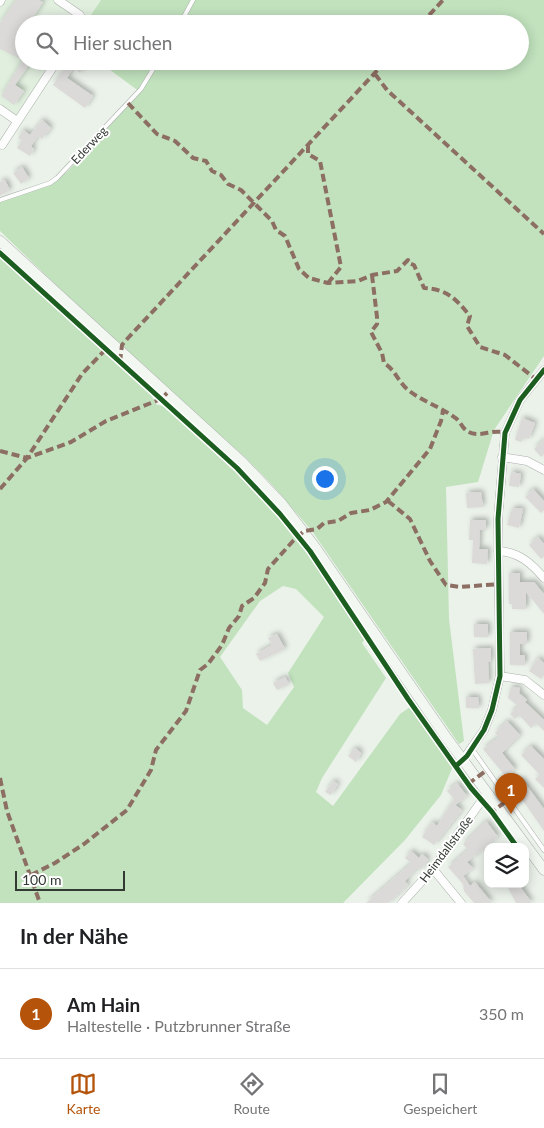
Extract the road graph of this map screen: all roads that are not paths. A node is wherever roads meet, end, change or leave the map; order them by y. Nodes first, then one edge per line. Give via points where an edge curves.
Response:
1 (58, 0) edge
2 (193, 0) edge
3 (80, 15) edge
4 (185, 15) edge
5 (51, 70) edge
6 (153, 70) edge
7 (0, 109) edge
8 (17, 121) junction
9 (2, 145) dead end
10 (0, 200) edge
11 (0, 240) edge
12 (544, 370) edge
13 (502, 457) junction
14 (544, 470) edge
15 (498, 551) junction
16 (544, 578) edge
17 (500, 676) junction
18 (544, 695) edge
19 (472, 749) junction
20 (463, 760) junction
21 (489, 795) junction
22 (544, 850) edge
23 (433, 869) junction
24 (544, 870) edge
25 (402, 903) edge
26 (461, 903) edge

1 - 3 street
2 - 4 lane
5 - 8 street
6 - 10 lane, Ederweg via 141,89 57,178
7 - 8 street
8 - 9 street
11 - 20 main road via 95,333 240,465 304,532 431,724 446,737 450,750
12 - 13 street via 514,411
13 - 14 street via 527,461
13 - 15 street
15 - 16 street via 511,552 523,558
15 - 17 street
17 - 18 street via 525,680
17 - 19 street via 492,710
19 - 20 street
19 - 22 lane
20 - 21 main road
21 - 23 street, Heimdallstraße
21 - 24 main road
23 - 25 street, Heimdallstraße
23 - 26 street

